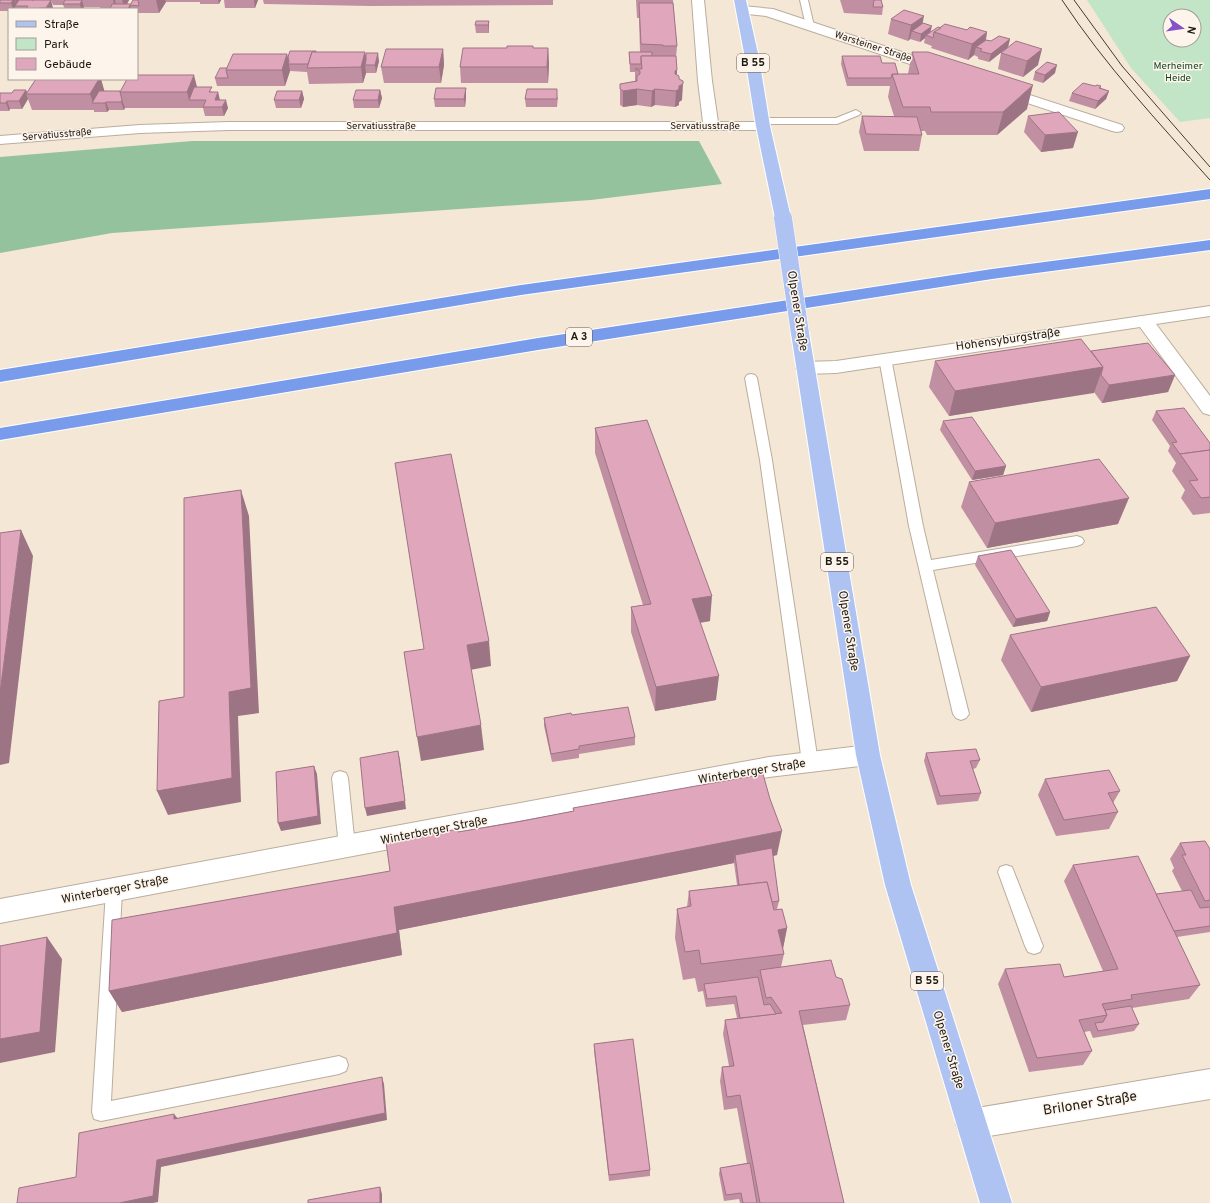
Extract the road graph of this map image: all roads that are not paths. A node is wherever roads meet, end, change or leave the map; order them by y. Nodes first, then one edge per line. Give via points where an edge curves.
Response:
1 (698, 0) edge
2 (804, 0) edge
3 (741, 5) edge
4 (810, 26) junction
5 (952, 73) edge
6 (990, 86) edge
7 (856, 113) dead end
8 (762, 124) junction
9 (711, 126) junction
10 (1117, 128) dead end
11 (0, 140) edge
12 (1210, 194) edge
13 (1210, 245) edge
14 (1210, 311) edge
15 (1144, 320) junction
16 (885, 358) junction
17 (805, 368) junction
18 (0, 376) edge
19 (751, 378) dead end
20 (1210, 409) edge
21 (0, 434) edge
22 (1077, 541) dead end
23 (926, 566) junction
24 (961, 714) dead end
25 (868, 756) junction
26 (810, 762) junction
27 (340, 778) dead end
28 (347, 847) junction
29 (1006, 872) dead end
30 (114, 891) junction
31 (0, 911) edge
32 (1034, 946) dead end
33 (339, 1065) dead end
34 (1210, 1084) edge
35 (970, 1124) junction
36 (996, 1203) edge

1 - 9 street
2 - 4 lane
3 - 4 street, Warsteiner Straße
3 - 8 main road, Olpener Straße / B 55
4 - 5 street, Warsteiner Straße
6 - 10 street
7 - 8 lane via 837,121
8 - 9 street, Servatiusstraße
8 - 17 main road, Olpener Straße / B 55, bridge via 783,218
9 - 11 street, Servatiusstraße via 228,126 140,129
12 - 18 highway via 521,290
13 - 21 highway, A 3 via 992,274 538,344
14 - 15 street, Hohensyburgstraße
15 - 16 street, Hohensyburgstraße
15 - 20 street
16 - 17 street, Hohensyburgstraße via 836,367
16 - 23 lane via 916,526
17 - 25 main road, Olpener Straße / B 55
19 - 26 lane via 766,460
22 - 23 lane
23 - 24 lane
25 - 26 street, Winterberger Straße
25 - 35 main road, Olpener Straße / B 55 via 898,884
26 - 28 street, Winterberger Straße via 769,767
27 - 28 lane
28 - 30 street, Winterberger Straße
29 - 32 lane
30 - 31 street, Winterberger Straße
30 - 33 lane via 101,1112
34 - 35 street, Briloner Straße
35 - 36 main road, Olpener Straße / B 55

